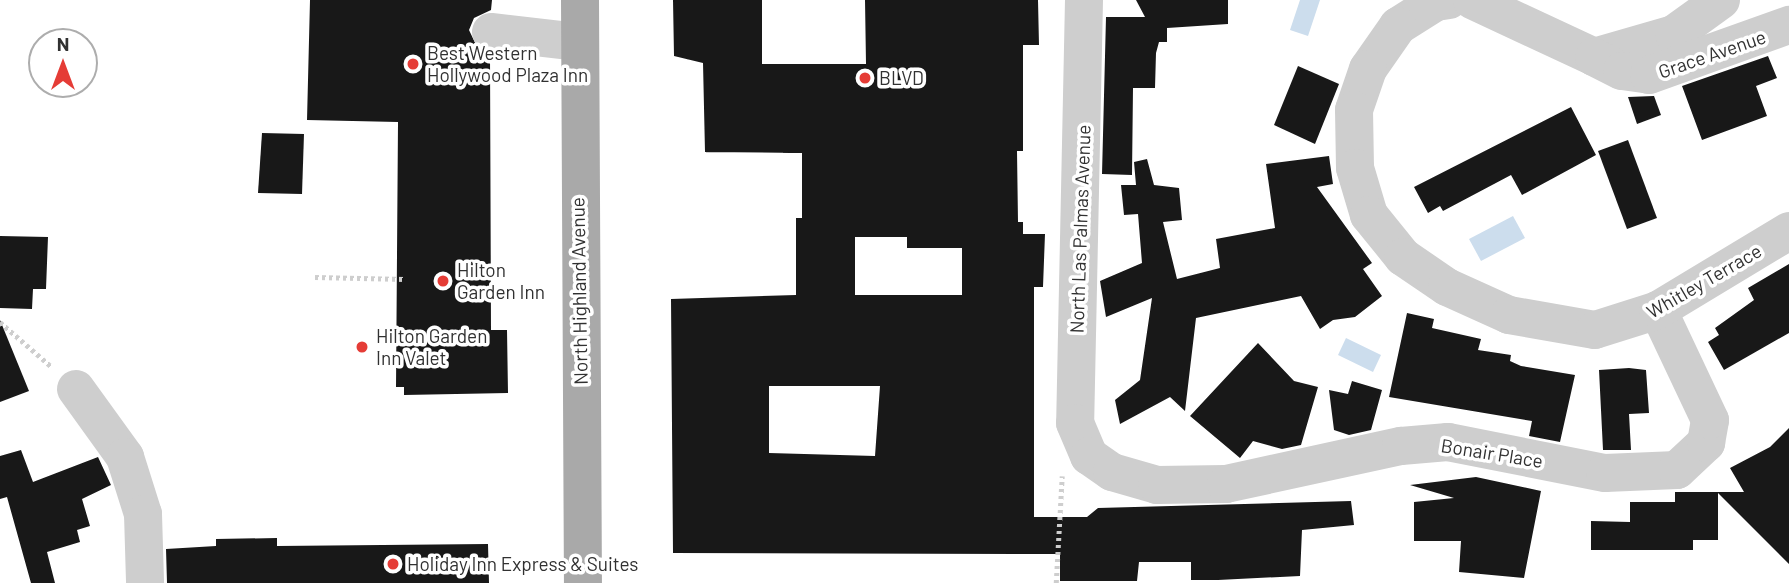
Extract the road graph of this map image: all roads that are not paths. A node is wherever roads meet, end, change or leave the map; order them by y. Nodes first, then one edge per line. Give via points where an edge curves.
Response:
1 (580, 0) edge
2 (1084, 0) edge
3 (1449, 0) edge
4 (1472, 0) edge
5 (1721, 0) edge
6 (1789, 25) edge
7 (491, 32) dead end
8 (579, 42) junction
9 (1594, 57) junction
10 (1789, 231) edge
11 (1658, 310) junction
12 (76, 389) road end
13 (1089, 456) joint
14 (145, 583) edge
15 (583, 583) edge

1 - 8 main road, North Highland Avenue
2 - 13 street, North Las Palmas Avenue via 1075,423
3 - 11 street, Whitley Terrace via 1436,2 1398,26 1368,69 1354,110 1355,169 1369,215 1403,257 1447,287 1509,315 1595,330
4 - 9 street
5 - 9 street via 1674,34
6 - 9 street, Grace Avenue via 1649,75 1622,71
7 - 8 street
8 - 15 main road, North Highland Avenue
10 - 11 street, Whitley Terrace
11 - 13 street, Bonair Place via 1710,419 1706,443 1677,470 1605,473 1448,442 1401,446 1227,484 1157,485 1112,472
12 - 14 street via 125,457 144,514

